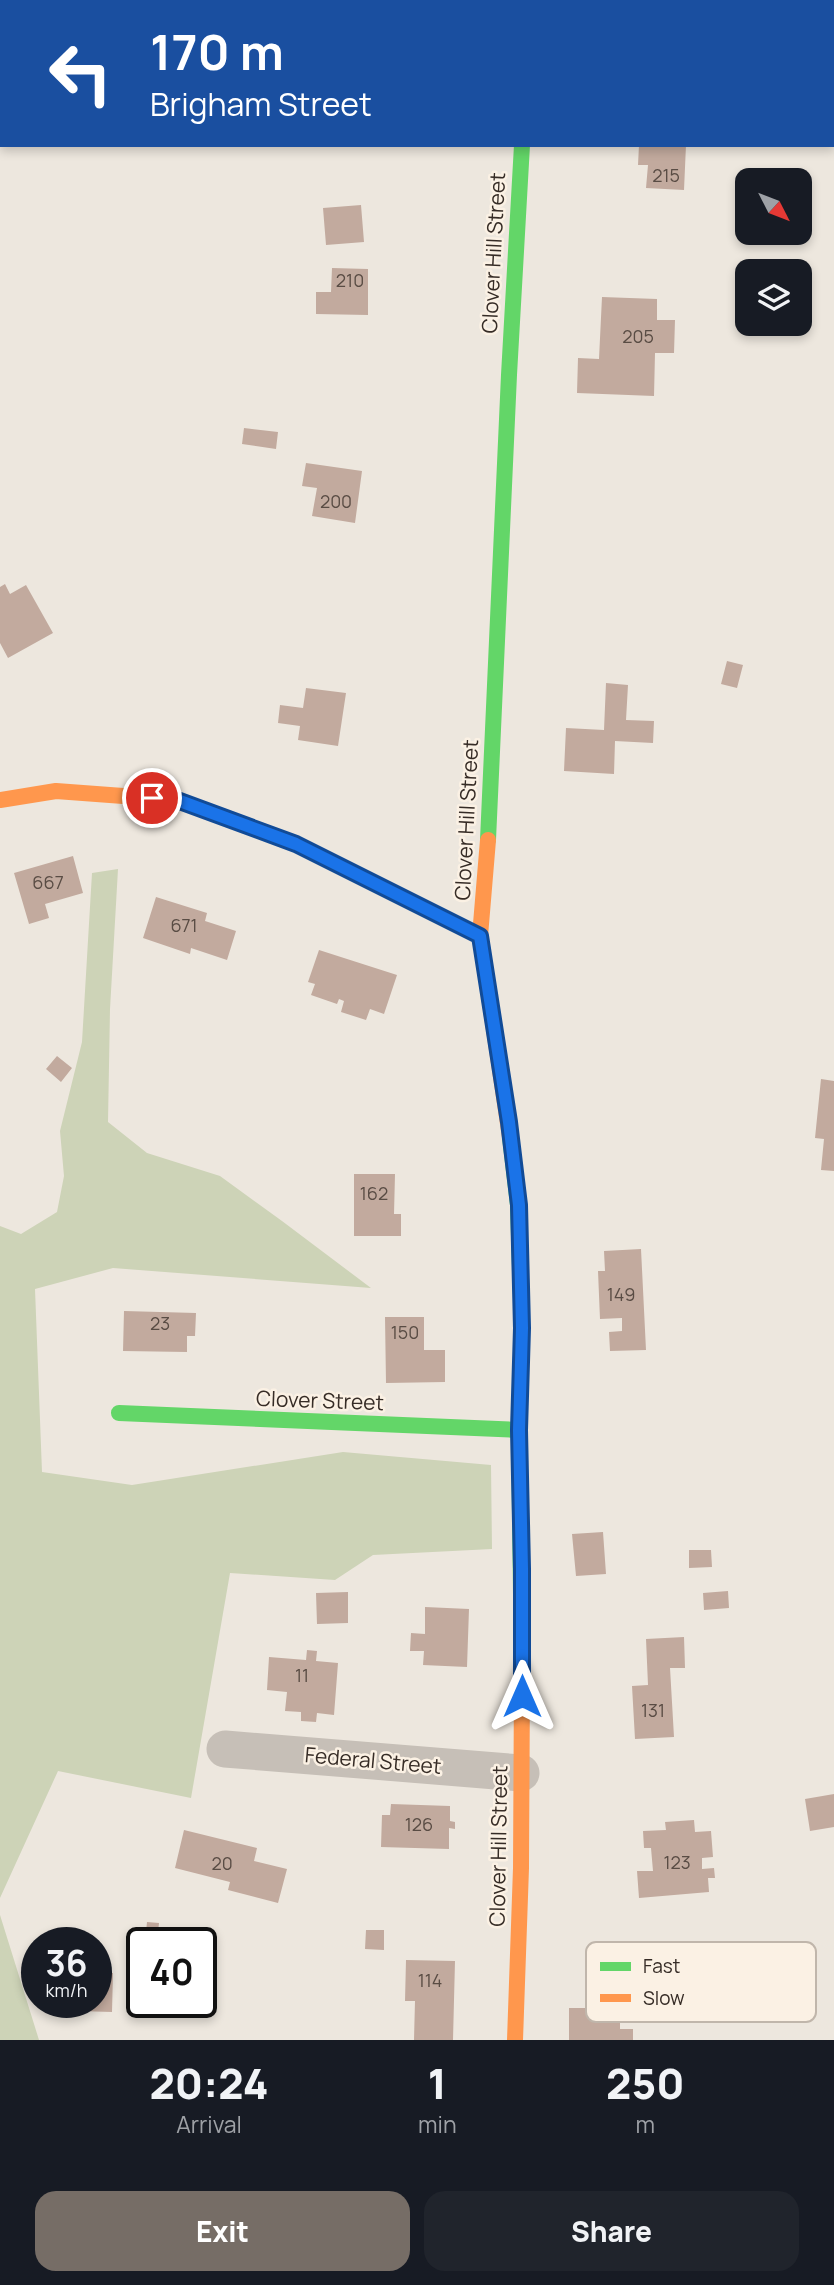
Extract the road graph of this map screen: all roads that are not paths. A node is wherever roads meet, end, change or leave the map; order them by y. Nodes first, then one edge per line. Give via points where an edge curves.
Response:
1 (522, 147) edge
2 (0, 800) edge
3 (480, 936) junction
4 (119, 1413) dead end
5 (519, 1430) junction
6 (225, 1749) dead end
7 (521, 1773) junction
8 (515, 2040) edge

1 - 3 street, Clover Hill Street
2 - 3 street via 56,791 177,800 296,844
3 - 5 street, Clover Hill Street via 519,1205
4 - 5 street, Clover Street
5 - 7 street, Clover Hill Street
6 - 7 street, Federal Street
7 - 8 street, Clover Hill Street

